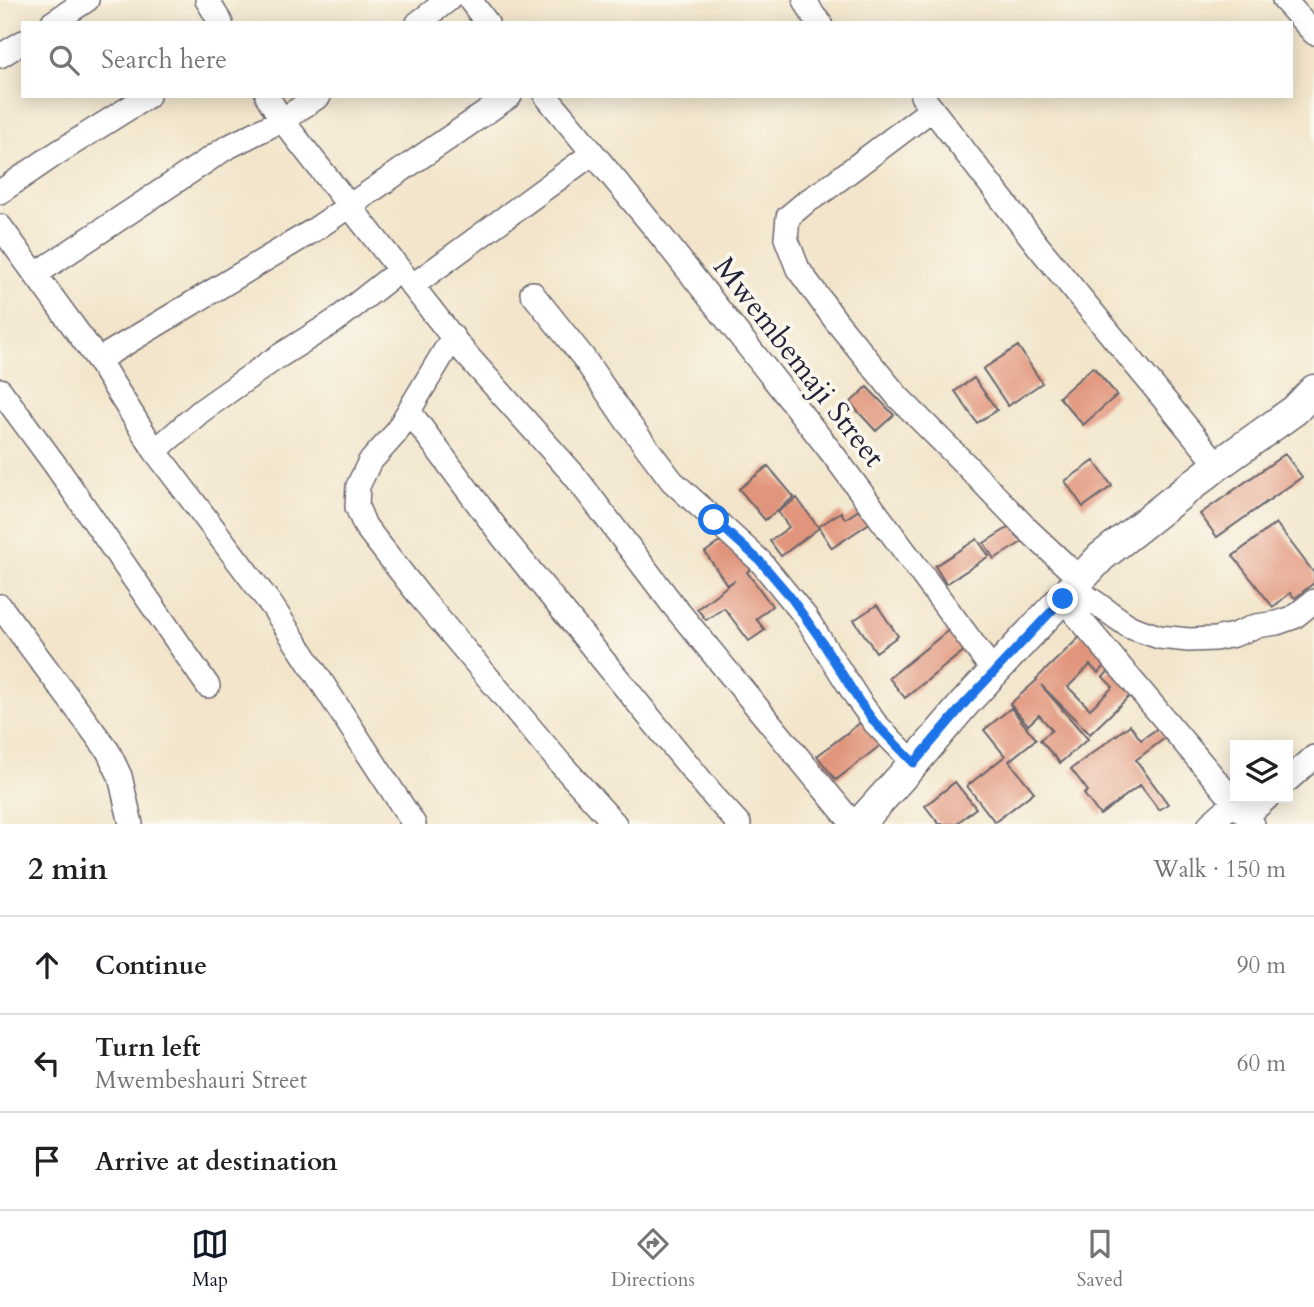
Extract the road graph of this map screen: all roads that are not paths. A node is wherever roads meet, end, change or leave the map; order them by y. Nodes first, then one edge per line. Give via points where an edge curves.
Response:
1 (87, 0) edge
2 (206, 0) edge
3 (448, 0) edge
4 (470, 0) edge
5 (805, 0) edge
6 (1283, 0) edge
7 (55, 21) edge
8 (220, 21) edge
9 (421, 21) edge
10 (486, 21) edge
11 (819, 21) edge
12 (1314, 33) edge
13 (21, 43) edge
14 (0, 57) edge
15 (145, 98) edge
16 (268, 98) edge
17 (316, 98) edge
18 (507, 98) edge
19 (549, 98) edge
20 (927, 103) edge
21 (282, 120) junction
22 (593, 153) junction
23 (0, 192) edge
24 (348, 205) junction
25 (0, 226) edge
26 (36, 274) junction
27 (406, 278) junction
28 (532, 293) dead end
29 (453, 337) junction
30 (98, 360) junction
31 (0, 390) edge
32 (1314, 390) edge
33 (409, 411) junction
34 (155, 451) junction
35 (1218, 465) junction
36 (1072, 589) junction
37 (1314, 601) edge
38 (0, 606) edge
39 (994, 672) junction
40 (208, 686) dead end
41 (1314, 757) edge
42 (914, 763) junction
43 (1293, 776) edge
44 (1260, 803) edge
45 (1245, 814) edge
46 (131, 824) edge
47 (414, 824) edge
48 (615, 824) edge
49 (739, 824) edge
50 (853, 824) edge
51 (859, 824) edge
52 (1210, 824) edge

1 - 7 street
2 - 8 street
3 - 9 street
4 - 10 street
5 - 11 street
6 - 12 street
13 - 14 street
15 - 23 street
16 - 21 street
17 - 21 street
18 - 24 street
19 - 22 street, Mwembemaji Street
20 - 35 street
20 - 36 street via 788,217 786,238 798,269 836,321 898,397 1026,528
21 - 24 street
21 - 26 street via 226,148
22 - 27 street
22 - 39 street, Mwembemaji Street via 832,453
24 - 27 street
24 - 30 street
25 - 26 street
26 - 30 street
27 - 29 street
27 - 34 street via 273,360 201,411
28 - 42 street via 672,481 767,569 805,616 875,723
29 - 33 street
29 - 50 street via 574,475
30 - 34 street
31 - 40 street
32 - 35 street via 1295,410
33 - 48 street via 369,463 358,486 357,507 365,526 422,600
33 - 49 street via 502,536
34 - 47 street via 272,606
35 - 36 street via 1101,557
36 - 37 street via 1130,627 1159,637 1189,640 1224,637 1276,623 1294,617
36 - 39 street
36 - 45 street
38 - 46 street via 108,751 120,776
39 - 42 street
41 - 43 street
42 - 51 street
44 - 45 street
45 - 52 street

